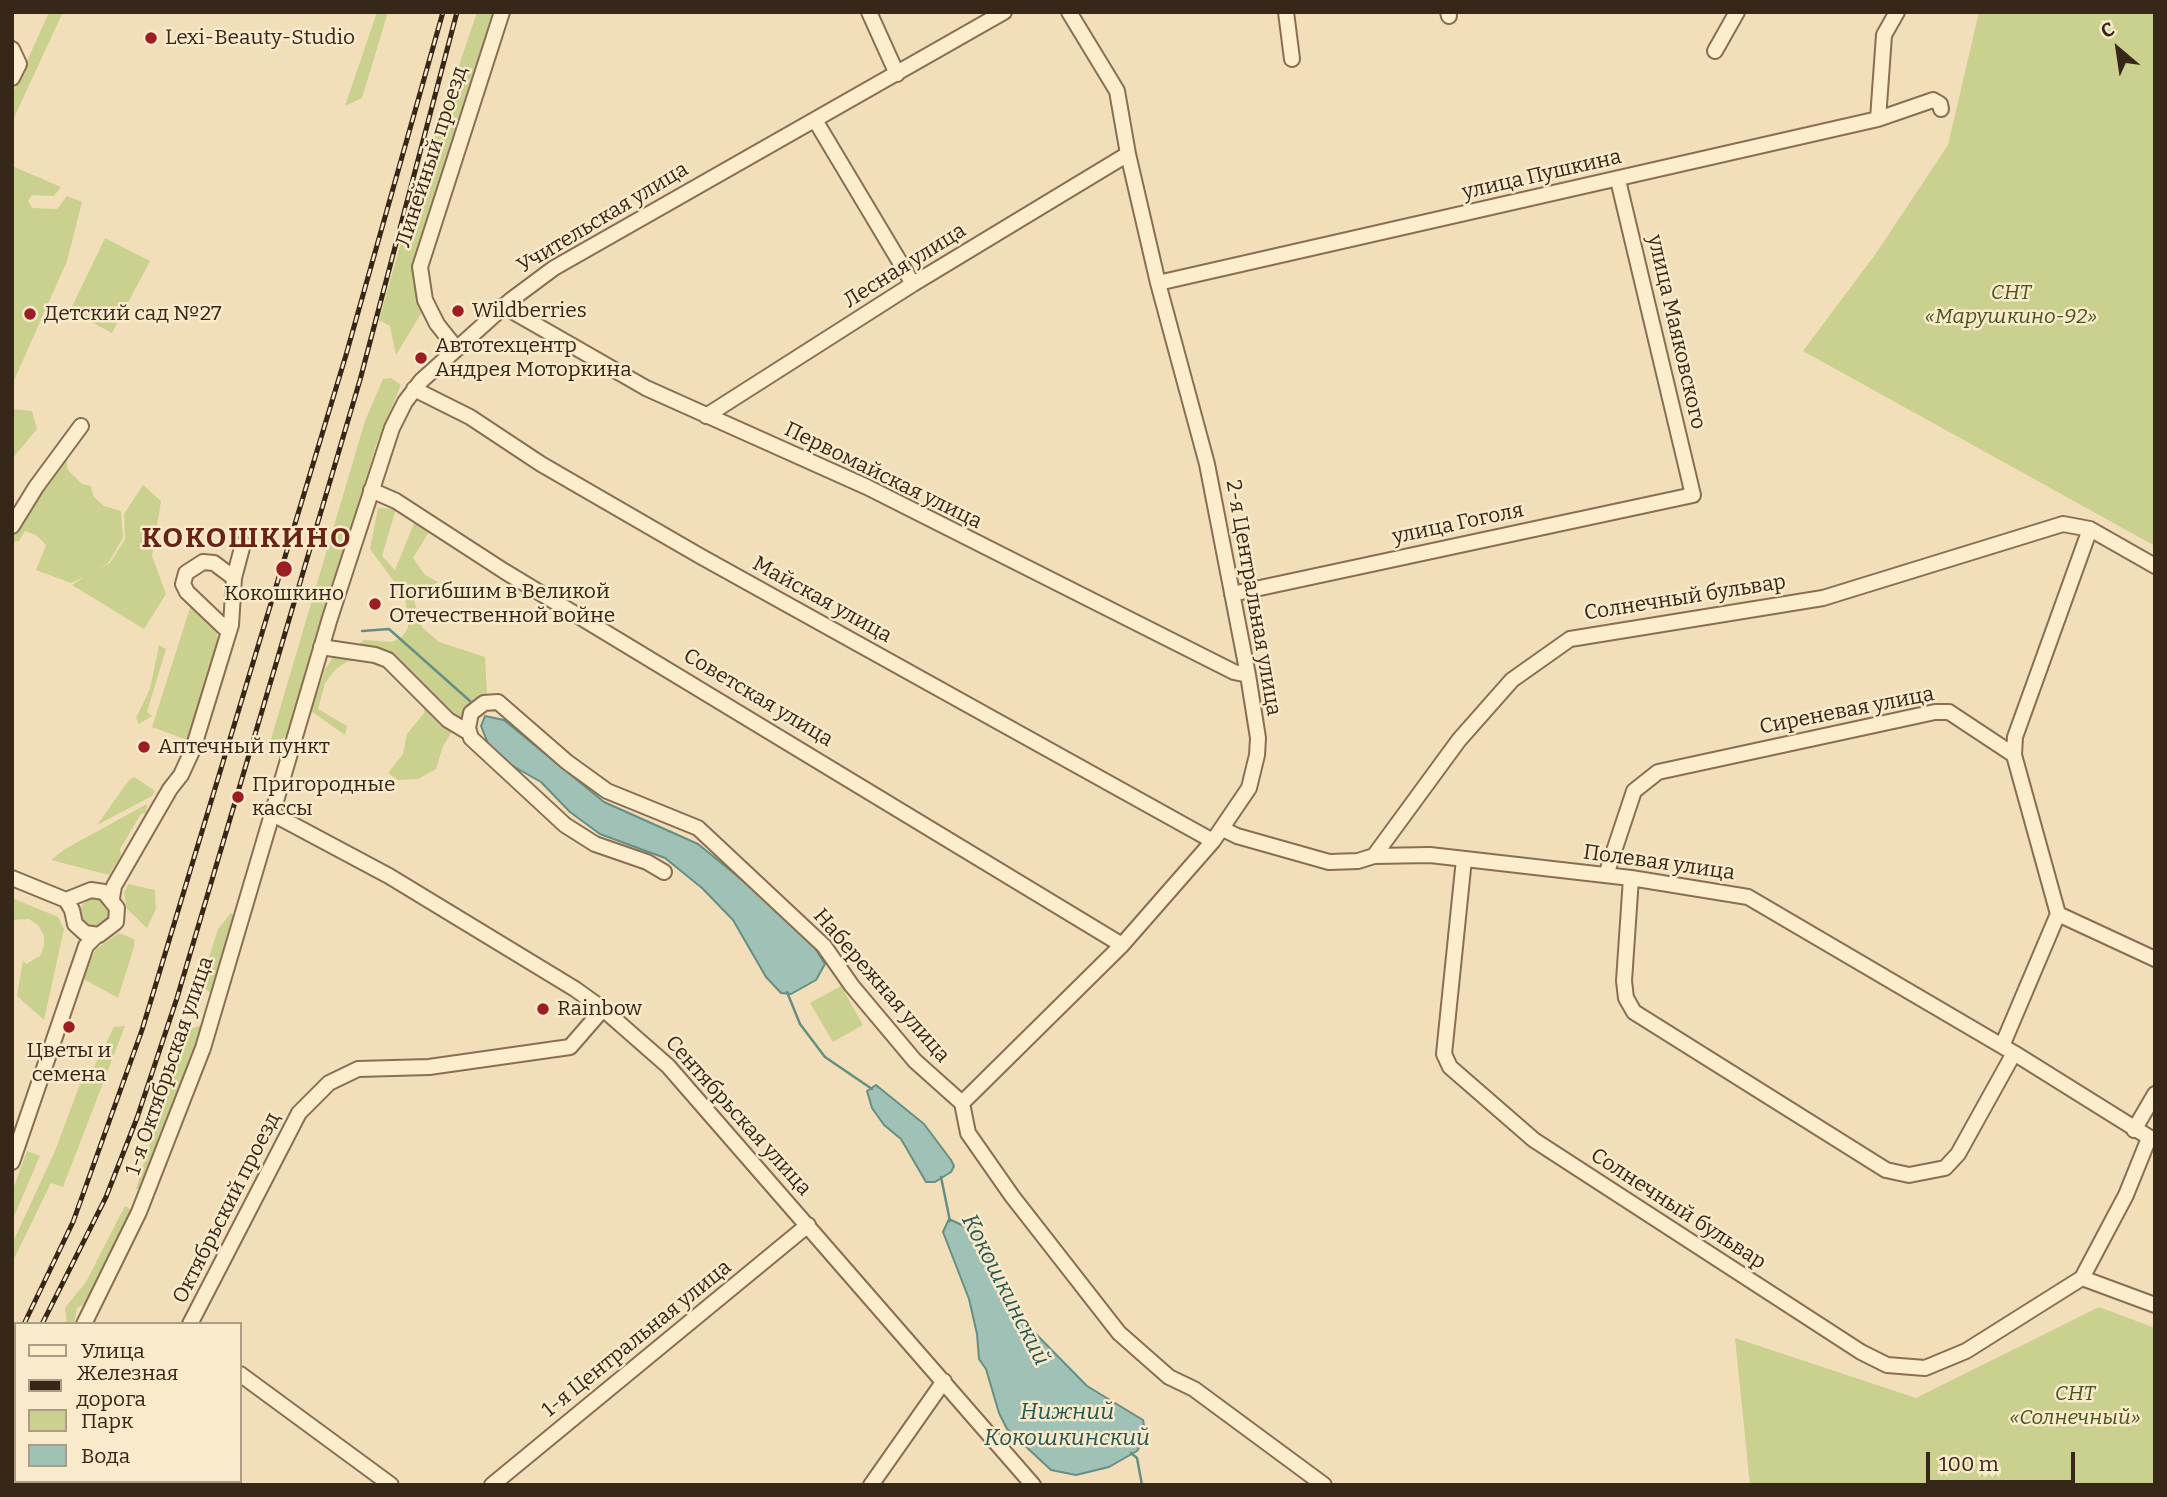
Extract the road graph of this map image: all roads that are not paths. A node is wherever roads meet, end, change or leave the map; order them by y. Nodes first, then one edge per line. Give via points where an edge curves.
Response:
1 (502, 12) edge
2 (869, 12) edge
3 (1004, 12) edge
4 (1069, 12) edge
5 (1286, 12) edge
6 (1737, 12) edge
7 (1897, 12) edge
8 (12, 49) edge
9 (1715, 51) dead end
10 (1292, 59) dead end
11 (897, 74) junction
12 (12, 78) edge
13 (1937, 105) dead end
14 (1878, 119) junction
15 (815, 120) junction
16 (1128, 154) junction
17 (1618, 180) junction
18 (1158, 283) junction
19 (913, 284) junction
20 (503, 306) junction
21 (457, 349) junction
22 (414, 389) junction
23 (706, 416) junction
24 (81, 426) dead end
25 (372, 490) junction
26 (1693, 495) joint
27 (12, 526) edge
28 (2090, 529) junction
29 (243, 544) dead end
30 (2155, 566) edge
31 (234, 578) junction
32 (1232, 594) junction
33 (229, 632) junction
34 (321, 647) junction
35 (1248, 675) junction
36 (468, 727) junction
37 (2014, 755) junction
38 (271, 813) junction
39 (1223, 829) junction
40 (1213, 841) junction
41 (1374, 856) junction
42 (1464, 859) junction
43 (664, 872) dead end
44 (1606, 876) junction
45 (12, 878) edge
46 (1631, 878) junction
47 (110, 892) junction
48 (72, 902) junction
49 (2059, 914) junction
50 (82, 931) junction
51 (97, 935) junction
52 (1122, 945) junction
53 (86, 946) junction
54 (2155, 959) edge
55 (603, 1009) junction
56 (2008, 1049) junction
57 (2155, 1094) edge
58 (962, 1103) junction
59 (2134, 1130) junction
60 (2152, 1140) edge
61 (12, 1162) edge
62 (808, 1225) junction
63 (2082, 1278) junction
64 (2155, 1305) edge
65 (88, 1322) edge
66 (191, 1322) edge
67 (242, 1377) edge
68 (944, 1381) junction
69 (391, 1485) edge
70 (492, 1485) edge
71 (871, 1485) edge
72 (1033, 1485) edge
73 (1324, 1485) edge

1 - 21 street, Линейный проезд via 420,267 425,300
2 - 11 street
3 - 11 street, Учительская улица
4 - 16 street, 2-я Центральная улица via 1117,91
5 - 10 street
6 - 9 street
7 - 14 street via 1884,35
8 - 12 street via 19,64
11 - 15 street, Учительская улица
13 - 14 street, улица Пушкина
14 - 17 street, улица Пушкина
15 - 19 street
15 - 20 street, Учительская улица via 584,250
16 - 18 street, 2-я Центральная улица
16 - 19 street, Лесная улица
17 - 18 street, улица Пушкина
17 - 26 street, улица Маяковского
18 - 32 street, 2-я Центральная улица via 1207,464
19 - 23 street, Лесная улица
20 - 21 street, Учительская улица
20 - 23 street, Первомайская улица via 646,388
21 - 22 street, Учительская улица
22 - 25 street, Учительская улица via 394,422
22 - 40 street, Майская улица via 470,416 541,464 700,556
23 - 35 street, Первомайская улица via 831,470
24 - 27 street
25 - 34 street, Учительская улица
25 - 52 street, Советская улица
26 - 32 street, улица Гоголя
28 - 30 street
28 - 37 street via 2016,733
28 - 41 street, Солнечный бульвар via 2063,524 1823,598 1570,639 1511,680 1459,740
29 - 31 street
31 - 33 street
31 - 33 street via 214,563 203,562 186,573 183,584
32 - 35 street, 2-я Центральная улица
33 - 47 street via 185,768
34 - 36 street via 388,660 448,720
34 - 38 street, Учительская улица
35 - 39 street, 2-я Центральная улица via 1258,738 1254,773
36 - 43 street via 471,738 569,828 594,844
36 - 58 street, Набережная улица via 478,706 498,702 607,791 698,828 824,946 915,1061
37 - 44 street, Сиреневая улица via 1948,712 1935,712 1658,772 1634,791
37 - 49 street
38 - 55 street, Сентябрьская улица via 410,889
38 - 65 street, 1-я Октябрьская улица via 202,1048 157,1169
39 - 40 street, 2-я Центральная улица
39 - 41 street, Полевая улица via 1329,862
40 - 52 street, 2-я Центральная улица
41 - 42 street, Полевая улица
42 - 44 street, Полевая улица
42 - 63 street, Солнечный бульвар via 1444,1054 1450,1067 1534,1140 1887,1365 1925,1368 1966,1351
44 - 46 street, Полевая улица
45 - 48 street
46 - 56 street, Полевая улица via 1748,897
46 - 56 street via 1624,981 1634,1012 1886,1170 1909,1175 1945,1168 1958,1154
47 - 48 street via 90,890
47 - 51 street via 117,908 116,922
48 - 50 street via 75,923
49 - 54 street
49 - 56 street
50 - 51 street
50 - 53 street
51 - 53 street
52 - 58 street, 2-я Центральная улица
53 - 61 street
55 - 62 street, Сентябрьская улица via 668,1066
55 - 66 street, Октябрьский проезд via 570,1047 429,1067 358,1069 329,1083 299,1113
56 - 59 street, Полевая улица
57 - 59 street
58 - 73 street via 968,1133 1119,1333 1169,1377 1194,1389
59 - 60 street, Полевая улица
60 - 63 street, Солнечный бульвар
62 - 68 street, Сентябрьская улица
62 - 70 street, 1-я Центральная улица
63 - 64 street
67 - 69 street
68 - 71 street
68 - 72 street, Сентябрьская улица

